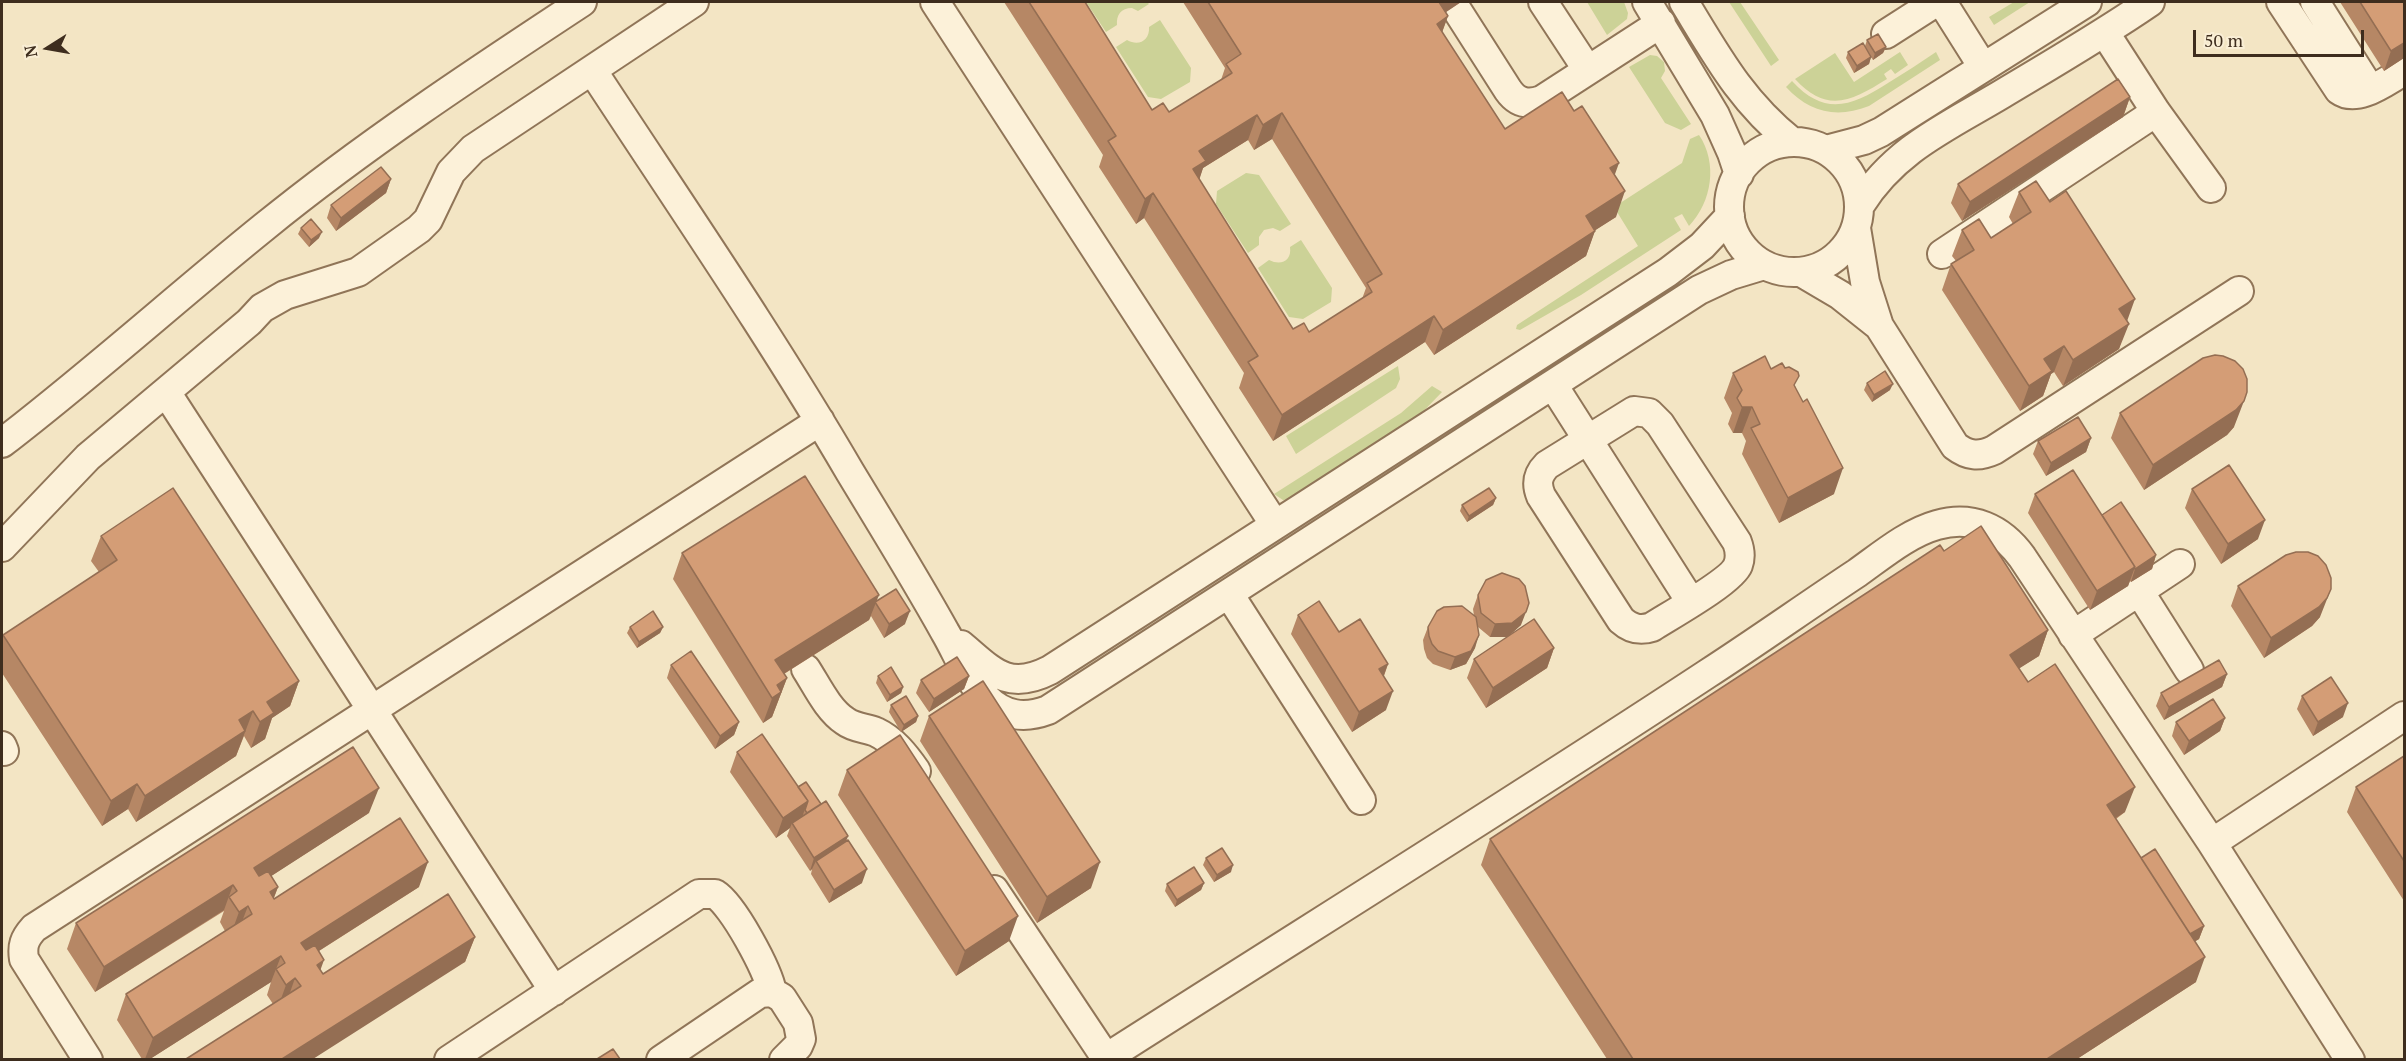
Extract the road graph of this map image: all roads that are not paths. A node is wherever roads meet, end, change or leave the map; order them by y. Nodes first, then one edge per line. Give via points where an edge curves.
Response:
1 (582, 2) edge
2 (694, 2) edge
3 (935, 2) edge
4 (1543, 2) edge
5 (1684, 2) edge
6 (1936, 2) edge
7 (1942, 2) edge
8 (2087, 2) edge
9 (2150, 2) edge
10 (2281, 2) edge
11 (2315, 2) edge
12 (1463, 4) edge
13 (1654, 12) edge
14 (2105, 33) junction
15 (1886, 34) dead end
16 (1983, 67) junction
17 (1587, 69) junction
18 (592, 70) junction
19 (2404, 71) edge
20 (2370, 89) junction
21 (2156, 112) junction
22 (1792, 142) junction
23 (1826, 150) junction
24 (1739, 174) junction
25 (2211, 188) dead end
26 (1730, 216) junction
27 (1858, 217) junction
28 (1942, 254) dead end
29 (1764, 265) junction
30 (1801, 272) junction
31 (2239, 291) dead end
32 (1879, 326) junction
33 (1553, 385) junction
34 (166, 392) junction
35 (820, 421) junction
36 (1587, 439) junction
37 (2, 443) edge
38 (1275, 525) junction
39 (2, 546) edge
40 (2180, 564) dead end
41 (2139, 591) junction
42 (1229, 594) junction
43 (1691, 602) junction
44 (2073, 634) junction
45 (947, 635) junction
46 (806, 669) dead end
47 (2189, 670) dead end
48 (372, 709) junction
49 (2404, 716) edge
50 (929, 792) edge
51 (1361, 800) dead end
52 (2212, 843) junction
53 (981, 871) edge
54 (554, 991) junction
55 (772, 992) junction
56 (88, 1059) edge
57 (449, 1059) edge
58 (661, 1059) edge
59 (784, 1059) edge
60 (1104, 1059) edge
61 (2350, 1059) edge

1 - 37 street via 453,87 327,178
2 - 18 street
3 - 38 street
4 - 17 street
5 - 22 street via 1730,77 1757,111
6 - 15 street
7 - 16 street
8 - 16 street
9 - 14 street
10 - 20 street via 2339,90 2348,95
11 - 20 street
12 - 17 street via 1484,25 1481,48 1512,96 1526,103 1542,100
13 - 17 street
13 - 24 street via 1715,115
14 - 21 street
14 - 27 street via 1915,146 1878,178
16 - 23 street via 1881,132
18 - 34 street via 462,159 419,229 358,272 273,300
18 - 35 street
19 - 20 street
21 - 25 street
21 - 28 street
22 - 23 street
22 - 24 street via 1756,155
23 - 27 street via 1853,179
24 - 26 street via 1730,201
26 - 29 street via 1741,245
26 - 38 street via 1702,246 1668,272
27 - 30 street via 1852,239 1836,258
27 - 32 street via 1865,282
29 - 30 street via 1788,273
29 - 33 street via 1699,290
30 - 32 street via 1840,295
31 - 32 street via 1984,454 1964,453 1955,446
33 - 36 street
33 - 42 street
34 - 39 street via 88,457
34 - 48 street
35 - 45 street
35 - 48 street
36 - 43 street
36 - 43 street via 1541,471 1541,496 1626,625 1646,629
36 - 43 street via 1628,413 1649,413 1737,542 1740,558 1732,574
38 - 45 street via 1040,675 1019,679 999,675
40 - 41 street
41 - 44 street
41 - 47 street
42 - 45 street via 1048,710 1027,716 1017,716 986,698 966,672
42 - 51 street
44 - 52 street
44 - 60 street via 2005,536 1983,524 1953,522 1934,526
46 - 50 street via 838,715 889,740 910,762
48 - 54 street
48 - 56 street via 34,928 26,937 22,948 24,960
49 - 52 street
52 - 61 street
53 - 60 street
54 - 55 street via 707,892 726,903 767,973
54 - 57 street
55 - 58 street via 760,993
55 - 59 street via 782,998 800,1031 798,1046

